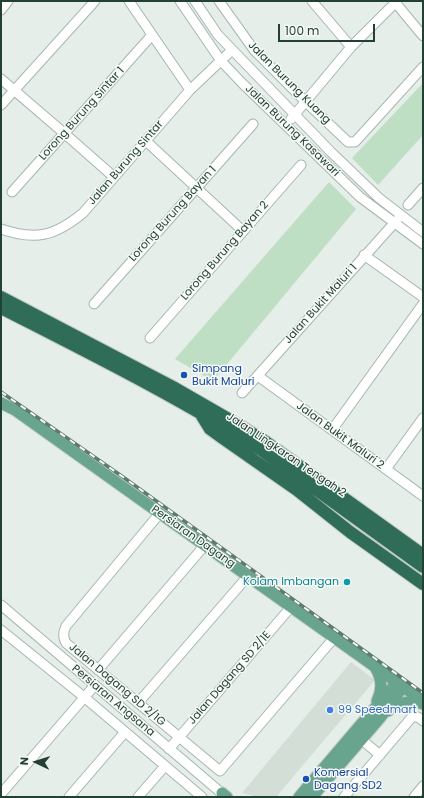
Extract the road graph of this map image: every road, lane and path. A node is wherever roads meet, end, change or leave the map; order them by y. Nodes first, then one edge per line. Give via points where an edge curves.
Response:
1 (8, 1) edge
2 (95, 1) edge
3 (129, 1) edge
4 (180, 1) edge
5 (195, 1) edge
6 (219, 1) edge
7 (312, 1) edge
8 (395, 2) edge
9 (1, 10) edge
10 (152, 35) junction
11 (423, 36) edge
12 (350, 48) junction
13 (232, 50) junction
14 (221, 61) junction
15 (423, 67) edge
16 (1, 79) edge
17 (15, 90) junction
18 (190, 90) junction
19 (306, 102) junction
20 (1, 105) edge
21 (295, 115) junction
22 (253, 124) dead end
23 (286, 124) junction
24 (64, 133) junction
25 (146, 141) junction
26 (301, 165) dead end
27 (114, 177) junction
28 (196, 188) junction
29 (423, 188) edge
30 (12, 192) dead end
31 (408, 204) dead end
32 (400, 215) junction
33 (394, 223) junction
34 (1, 229) edge
35 (243, 231) junction
36 (423, 232) edge
37 (423, 244) edge
38 (364, 255) junction
39 (1, 296) edge
40 (423, 297) edge
41 (94, 304) dead end
42 (423, 304) edge
43 (6, 308) edge
44 (150, 338) dead end
45 (258, 376) junction
46 (242, 393) dead end
47 (1, 402) edge
48 (199, 412) junction
49 (423, 418) edge
50 (332, 430) junction
51 (386, 469) junction
52 (423, 496) edge
53 (160, 513) junction
54 (205, 546) junction
55 (423, 555) edge
56 (393, 563) junction
57 (423, 567) edge
58 (248, 576) junction
59 (423, 584) edge
60 (423, 591) edge
61 (1, 605) edge
62 (291, 607) junction
63 (1, 630) edge
64 (334, 638) junction
65 (375, 666) junction
66 (98, 670) junction
67 (400, 685) junction
68 (89, 692) junction
69 (138, 703) junction
70 (423, 703) edge
71 (376, 715) junction
72 (423, 721) edge
73 (125, 732) junction
74 (179, 737) junction
75 (362, 740) junction
76 (169, 749) junction
77 (380, 755) junction
78 (165, 766) junction
79 (423, 786) edge
80 (1, 794) edge
81 (225, 796) edge
82 (70, 797) edge
83 (138, 797) edge
84 (202, 797) edge
85 (299, 797) edge
86 (312, 797) edge
87 (344, 797) edge
88 (414, 797) edge

1 - 9 street
2 - 17 street
3 - 10 street
4 - 14 street, Jalan Burung Kasawari
5 - 13 street, Jalan Burung Kasawari via 218,35
6 - 19 street, Jalan Burung Kuang via 254,50
7 - 12 street
8 - 11 street
8 - 12 street
10 - 18 street
10 - 24 street, Lorong Burung Sintar 1
12 - 19 street
13 - 14 street, Jalan Burung Sintar
13 - 21 street, Jalan Burung Kasawari
14 - 18 street, Jalan Burung Sintar
14 - 23 street, Jalan Burung Kasawari
15 - 19 street, Jalan Burung Kuang via 355,142 348,142
16 - 17 street
17 - 20 street
17 - 24 street
18 - 25 street, Jalan Burung Sintar
19 - 21 street
21 - 23 street
21 - 32 street, Jalan Burung Kasawari via 358,179
22 - 28 street, Lorong Burung Bayan 1
23 - 33 street, Jalan Burung Kasawari via 360,197
24 - 27 street
24 - 30 street, Lorong Burung Sintar 1
25 - 27 street, Jalan Burung Sintar
25 - 28 street
26 - 35 street, Lorong Burung Bayan 2
27 - 34 street, Jalan Burung Sintar via 83,213 63,228 47,234 28,236
28 - 35 street
28 - 41 street, Lorong Burung Bayan 1
29 - 31 street
32 - 33 street, Jalan Bukit Maluri 1
32 - 36 street, Jalan Burung Kasawari
33 - 37 street, Jalan Burung Kasawari
33 - 38 street, Jalan Bukit Maluri 1
35 - 44 street, Lorong Burung Bayan 2
38 - 40 street
38 - 45 street, Jalan Bukit Maluri 1
39 - 43 highway, Jalan Lingkaran Tengah 2
42 - 50 street
43 - 48 highway, Jalan Lingkaran Tengah 2
43 - 55 highway, Jalan Lingkaran Tengah 2 via 173,387 239,425
45 - 46 street, Jalan Bukit Maluri 1
45 - 50 street, Jalan Bukit Maluri 2
47 - 53 main road, Persiaran Dagang
48 - 56 highway via 210,429 220,437 297,490
48 - 57 highway, Jalan Lingkaran Tengah 2 via 261,450
49 - 51 street
50 - 51 street, Jalan Bukit Maluri 2
51 - 52 street, Jalan Bukit Maluri 2
53 - 54 main road, Persiaran Dagang
53 - 66 street, Jalan Dagang SD 2/1G via 65,628 66,643
54 - 58 main road, Persiaran Dagang
54 - 66 street
56 - 59 highway
56 - 60 highway
58 - 62 main road, Persiaran Dagang
58 - 69 street
61 - 68 street, Persiaran Angsana
62 - 64 main road, Persiaran Dagang
62 - 74 street, Jalan Dagang SD 2/1E
63 - 68 street
64 - 65 main road, Persiaran Dagang
64 - 74 street, Jalan Dagang SD 2/1G via 220,771
65 - 67 main road, Persiaran Dagang
65 - 71 main road via 381,677 382,687
66 - 69 street, Jalan Dagang SD 2/1G
67 - 70 main road, Persiaran Dagang
67 - 71 main road
68 - 73 street
68 - 76 street, Persiaran Angsana
68 - 80 street
69 - 74 street, Jalan Dagang SD 2/1G
70 - 71 main road via 409,702 396,705
71 - 75 main road
71 - 85 main road
72 - 77 street via 418,717 412,717
73 - 78 street
73 - 82 street
74 - 76 street, Jalan Dagang SD 2/1E
75 - 77 street
75 - 86 main road
76 - 81 street, Persiaran Angsana
77 - 87 street
78 - 83 street
78 - 84 street
79 - 88 street

